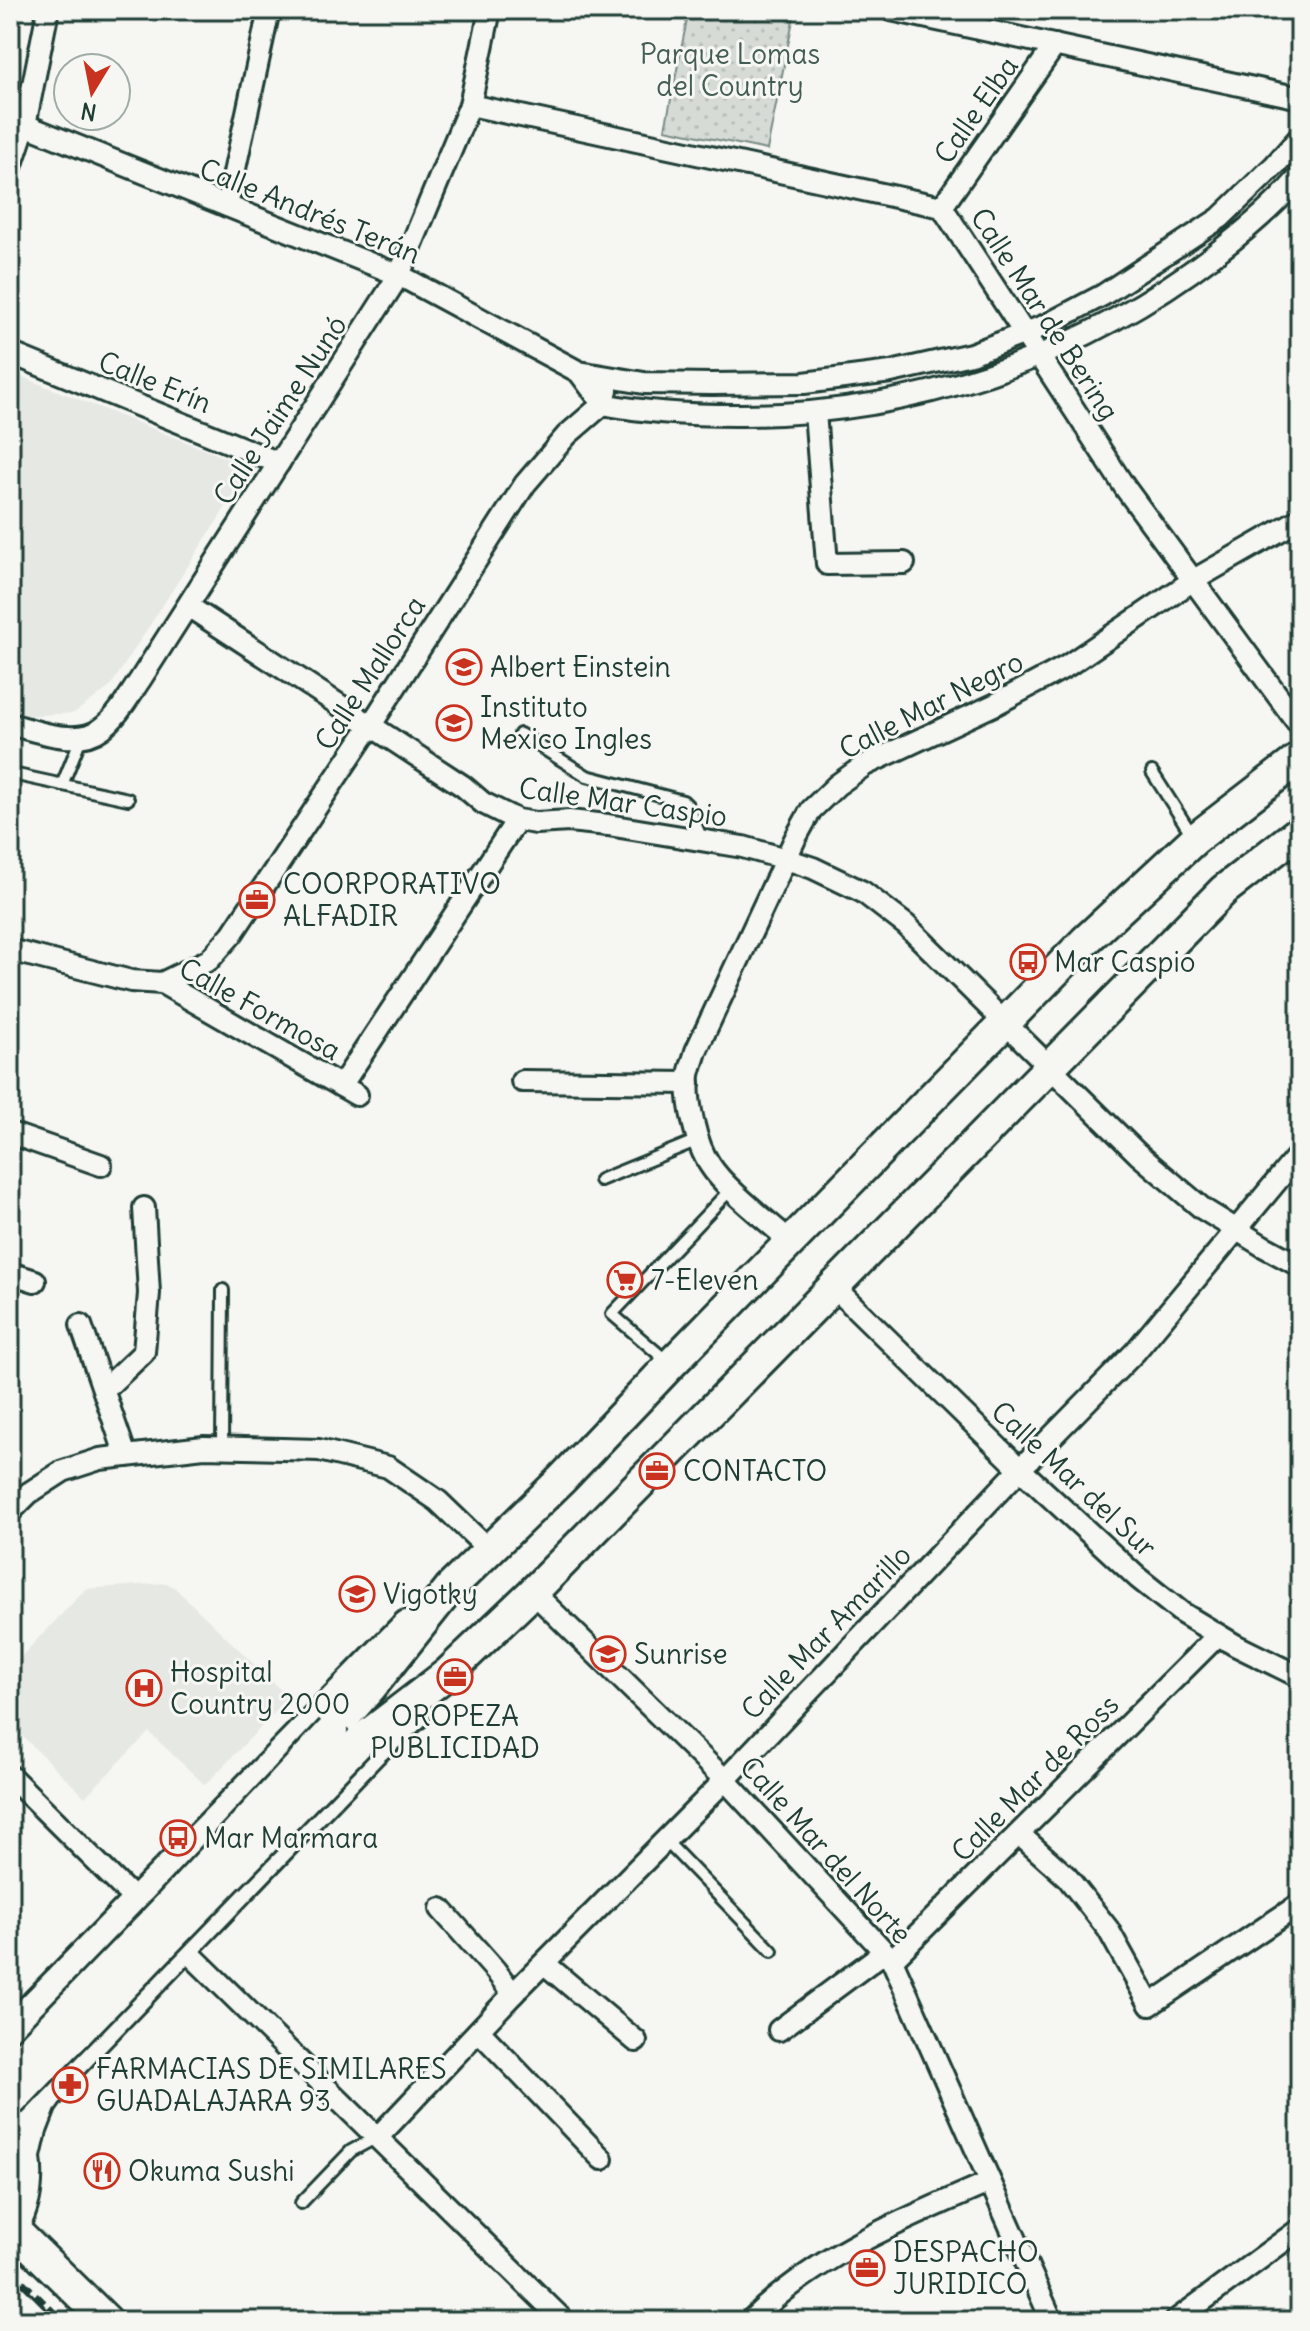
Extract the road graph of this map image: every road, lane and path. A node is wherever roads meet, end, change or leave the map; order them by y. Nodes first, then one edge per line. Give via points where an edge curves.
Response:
1 (48, 10) edge
2 (269, 10) edge
3 (490, 10) edge
4 (891, 10) edge
5 (929, 14) edge
6 (1055, 45) junction
7 (1300, 98) edge
8 (470, 105) junction
9 (17, 123) edge
10 (1300, 137) edge
11 (10, 170) edge
12 (1300, 176) edge
13 (227, 206) junction
14 (942, 207) junction
15 (399, 275) junction
16 (1025, 333) junction
17 (10, 353) edge
18 (1039, 357) junction
19 (579, 372) junction
20 (610, 379) junction
21 (603, 404) junction
22 (815, 412) junction
23 (279, 463) junction
24 (1300, 519) edge
25 (904, 563) dead end
26 (1192, 581) junction
27 (188, 606) junction
28 (10, 724) edge
29 (371, 725) junction
30 (1300, 726) edge
31 (520, 734) dead end
32 (81, 736) junction
33 (1300, 758) edge
34 (1152, 772) dead end
35 (17, 775) dead end
36 (62, 785) junction
37 (128, 799) dead end
38 (517, 820) junction
39 (1300, 831) edge
40 (1195, 839) junction
41 (702, 840) junction
42 (786, 859) junction
43 (10, 950) edge
44 (162, 983) junction
45 (1006, 1022) junction
46 (1049, 1068) junction
47 (522, 1081) dead end
48 (689, 1083) junction
49 (10, 1133) edge
50 (698, 1140) junction
51 (1300, 1153) edge
52 (101, 1165) dead end
53 (600, 1180) dead end
54 (732, 1188) junction
55 (144, 1208) dead end
56 (1238, 1230) junction
57 (791, 1242) junction
58 (1300, 1266) edge
59 (10, 1273) edge
60 (35, 1281) dead end
61 (834, 1287) junction
62 (223, 1290) dead end
63 (81, 1325) dead end
64 (671, 1364) junction
65 (104, 1390) junction
66 (222, 1448) junction
67 (126, 1456) junction
68 (1020, 1469) junction
69 (10, 1512) edge
70 (488, 1549) junction
71 (566, 1560) junction
72 (450, 1588) junction
73 (542, 1601) junction
74 (1218, 1635) junction
75 (1300, 1677) edge
76 (346, 1736) junction
77 (10, 1776) edge
78 (725, 1780) junction
79 (1019, 1834) junction
80 (665, 1840) junction
81 (136, 1901) junction
82 (1300, 1904) edge
83 (441, 1909) dead end
84 (185, 1949) junction
85 (772, 1951) dead end
86 (888, 1956) junction
87 (545, 1964) junction
88 (513, 1994) junction
89 (39, 2001) junction
90 (10, 2030) edge
91 (779, 2030) dead end
92 (480, 2032) junction
93 (636, 2041) dead end
94 (89, 2046) junction
95 (10, 2070) edge
96 (10, 2102) edge
97 (10, 2117) edge
98 (378, 2137) junction
99 (26, 2156) junction
100 (602, 2159) dead end
101 (990, 2182) junction
102 (301, 2203) dead end
103 (11, 2229) edge
104 (1300, 2229) edge
105 (10, 2296) edge
106 (35, 2321) edge
107 (107, 2321) edge
108 (564, 2321) edge
109 (750, 2321) edge
110 (1052, 2321) edge
111 (1175, 2321) edge

1 - 9 street
2 - 13 street
3 - 8 street, Calle Jaime Nunó
4 - 5 street
5 - 6 street
6 - 7 street
6 - 14 street, Calle Elba
8 - 14 street, Calle Mar de Bering
8 - 15 street, Calle Jaime Nunó
9 - 11 street
9 - 13 street, Calle Andrés Terán
10 - 16 street, Calle Andrés Terán via 1220,218 1103,295
12 - 18 street via 1176,284
13 - 15 street, Calle Andrés Terán
14 - 16 street, Calle Mar de Bering
15 - 19 street, Calle Andrés Terán
15 - 23 street, Calle Jaime Nunó
16 - 18 street, Calle Mar de Bering
16 - 20 street, Calle Andrés Terán via 971,354 891,372 804,383
17 - 23 street, Calle Erín
18 - 22 street via 960,384
18 - 26 street, Calle Mar de Bering
19 - 20 street, Calle Andrés Terán
19 - 21 street, Calle Andrés Terán
20 - 21 street
21 - 22 street via 684,415
21 - 29 street, Calle Mallorca via 567,435 525,484
22 - 25 street via 827,564
23 - 27 street, Calle Jaime Nunó
24 - 26 street, Calle Mar Negro
26 - 30 street, Calle Mar de Bering
26 - 42 street, Calle Mar Negro via 1067,666 865,765 811,810
27 - 29 street, Calle Mar Caspio
27 - 32 street, Calle Jaime Nunó via 121,707 100,731
28 - 32 street via 70,739
29 - 38 street, Calle Mar Caspio via 483,803
29 - 44 street, Calle Mallorca via 232,934 209,960
31 - 41 lane via 587,776 683,801
32 - 36 lane
33 - 40 main road
34 - 40 lane
35 - 36 lane
36 - 37 lane
38 - 41 street, Calle Mar Caspio via 608,825
38 - 44 street, Calle Formosa via 349,1091
39 - 46 main road via 1224,890
40 - 45 main road
41 - 42 street, Calle Mar Caspio
42 - 45 street, Calle Mar Caspio via 863,892 906,925
42 - 48 street, Calle Mar Negro via 696,1051
43 - 44 street, Calle Formosa via 131,981
45 - 46 street, Calle Mar Caspio
45 - 57 main road
46 - 56 street, Calle Mar Caspio via 1138,1154 1203,1209
46 - 61 main road
47 - 48 street
48 - 50 street, Calle Mar Negro
49 - 52 street
50 - 53 lane
50 - 54 street, Calle Mar Negro via 710,1166
51 - 56 street, Calle Mar Amarillo
54 - 57 street, Calle Mar Negro
54 - 64 lane via 612,1314
55 - 65 street via 149,1293 144,1352
56 - 58 street, Calle Mar Caspio
56 - 68 street, Calle Mar Amarillo via 1135,1352
57 - 64 main road
59 - 60 street
61 - 68 street, Calle Mar del Sur
61 - 71 main road
62 - 66 lane
63 - 65 street
64 - 70 main road
65 - 67 street
66 - 67 street
66 - 70 street via 319,1450 388,1467 438,1501
67 - 69 street via 63,1471
68 - 74 street, Calle Mar del Sur via 1138,1578
68 - 78 street, Calle Mar Amarillo
70 - 72 main road
71 - 73 main road via 562,1579
71 - 76 main road via 447,1674
72 - 76 main road via 372,1686
72 - 81 main road via 399,1632
73 - 78 street, Calle Mar del Norte
73 - 84 main road via 373,1751
74 - 75 street, Calle Mar del Sur
74 - 79 street, Calle Mar de Ross
76 - 95 main road, bridge via 164,1911
76 - 96 main road, bridge
77 - 81 street
78 - 80 street, Calle Mar Amarillo
78 - 86 street, Calle Mar del Norte
79 - 82 street via 1067,1877 1108,1929 1150,2005
79 - 86 street, Calle Mar de Ross
80 - 85 lane
80 - 87 street, Calle Mar Amarillo
81 - 89 main road
83 - 88 street
84 - 94 main road
84 - 98 street
86 - 91 street, Calle Mar de Ross
86 - 101 street, Calle Mar del Norte
87 - 88 street, Calle Mar Amarillo
87 - 93 street
88 - 92 street, Calle Mar Amarillo
89 - 90 main road
89 - 94 main road via 30,2016 39,2048 65,2058
92 - 98 street, Calle Mar Amarillo
92 - 100 street
94 - 99 main road via 42,2104
97 - 99 main road
98 - 102 lane via 351,2151
98 - 108 street
99 - 103 main road via 23,2206
101 - 109 street via 853,2244
101 - 110 street, Calle Mar del Norte
103 - 107 main road
104 - 111 street
105 - 106 main road

